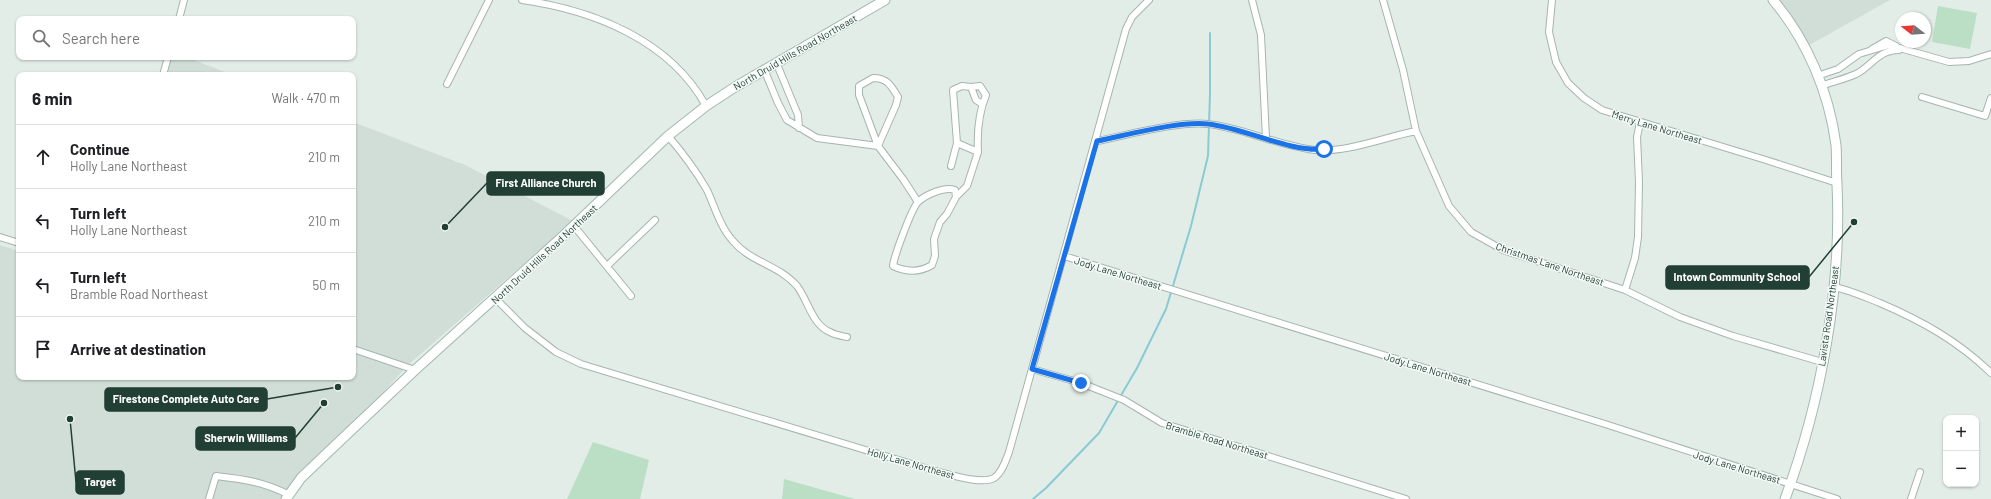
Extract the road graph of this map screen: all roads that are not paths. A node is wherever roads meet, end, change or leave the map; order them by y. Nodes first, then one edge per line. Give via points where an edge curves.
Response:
1 (184, 0) edge
2 (489, 0) edge
3 (522, 0) edge
4 (884, 0) edge
5 (1149, 0) edge
6 (1252, 0) edge
7 (1383, 0) edge
8 (1552, 0) edge
9 (1773, 0) edge
10 (179, 16) edge
11 (1902, 50) junction
12 (1991, 54) edge
13 (167, 60) edge
14 (776, 62) junction
15 (764, 69) junction
16 (164, 72) edge
17 (1817, 76) junction
18 (447, 84) dead end
19 (1821, 86) junction
20 (972, 87) junction
21 (1922, 96) dead end
22 (1991, 98) edge
23 (982, 104) junction
24 (706, 106) junction
25 (1640, 123) junction
26 (799, 128) junction
27 (1416, 131) junction
28 (668, 136) junction
29 (1266, 138) junction
30 (1097, 141) junction
31 (957, 143) junction
32 (878, 146) junction
33 (978, 152) junction
34 (951, 166) dead end
35 (1837, 183) junction
36 (956, 197) junction
37 (918, 202) junction
38 (655, 220) dead end
39 (574, 226) junction
40 (0, 237) edge
41 (16, 242) edge
42 (1064, 256) junction
43 (607, 266) junction
44 (1834, 286) junction
45 (1625, 290) junction
46 (631, 296) dead end
47 (496, 299) junction
48 (847, 337) dead end
49 (356, 350) edge
50 (1822, 362) junction
51 (1032, 369) junction
52 (415, 370) junction
53 (1991, 373) edge
54 (1920, 472) dead end
55 (1791, 484) junction
56 (288, 497) edge
57 (209, 499) edge
58 (1406, 499) edge
59 (1785, 499) edge
60 (1837, 499) edge
61 (1911, 499) edge

1 - 10 street
2 - 18 street
3 - 24 street via 591,16 644,41 695,87
4 - 14 main road, North Druid Hills Road Northeast
5 - 30 street, Holly Lane Northeast via 1132,17 1126,29
6 - 29 street via 1261,34
7 - 27 street, Christmas Lane Northeast
8 - 25 street, Merry Lane Northeast via 1549,32 1556,62 1568,83 1602,110
9 - 17 main road, Lavista Road Northeast via 1803,42
11 - 12 street via 1949,62 1969,61
11 - 17 street via 1889,46 1859,54 1838,69
11 - 19 street via 1877,57 1857,74
13 - 16 street
14 - 15 main road, North Druid Hills Road Northeast
14 - 26 street via 798,115
15 - 24 main road, North Druid Hills Road Northeast
15 - 26 street via 787,120
17 - 19 main road, Lavista Road Northeast
19 - 35 main road, Lavista Road Northeast via 1836,146
20 - 23 street via 976,100
20 - 23 street via 980,86 986,95
20 - 31 street via 962,86 953,90
21 - 22 street via 1985,116
23 - 33 street via 977,138
24 - 28 main road, North Druid Hills Road Northeast
25 - 35 street, Merry Lane Northeast
25 - 45 street via 1637,137 1638,236 1635,258
26 - 32 street via 827,141
27 - 29 street via 1343,148 1315,150
27 - 45 street, Christmas Lane Northeast via 1449,206 1471,232 1503,250
28 - 39 main road, North Druid Hills Road Northeast
28 - 48 street via 682,152 706,189 732,241 797,287 820,326 829,332
29 - 30 street via 1225,127 1187,124
30 - 42 street, Holly Lane Northeast
31 - 33 street
31 - 34 street
32 - 32 street via 898,97 889,82 874,78 859,86 859,96
32 - 37 street
33 - 36 street via 967,186
35 - 44 main road, Lavista Road Northeast via 1839,224
36 - 37 street via 955,190 943,188
36 - 37 street via 940,222 934,240 935,256 932,265 925,269 906,271 893,266 894,255
38 - 43 street
39 - 43 street
39 - 47 main road, North Druid Hills Road Northeast
40 - 41 street
42 - 51 street, Holly Lane Northeast
42 - 55 street, Jody Lane Northeast
43 - 46 street
44 - 50 main road, Lavista Road Northeast
44 - 53 street via 1931,327 1974,357
45 - 50 street, Christmas Lane Northeast via 1680,317
47 - 51 street, Holly Lane Northeast via 525,328 556,352 581,364 935,472 976,480 994,478 1005,465
47 - 52 main road, North Druid Hills Road Northeast
49 - 52 street
50 - 55 main road, Lavista Road Northeast via 1810,418
51 - 58 street, Bramble Road Northeast via 1081,383 1124,400 1162,423
52 - 56 main road, North Druid Hills Road Northeast via 301,478
54 - 61 street
55 - 59 main road, Lavista Road Northeast
55 - 60 street, Jody Lane Northeast
56 - 57 street via 272,486 257,481 216,476

